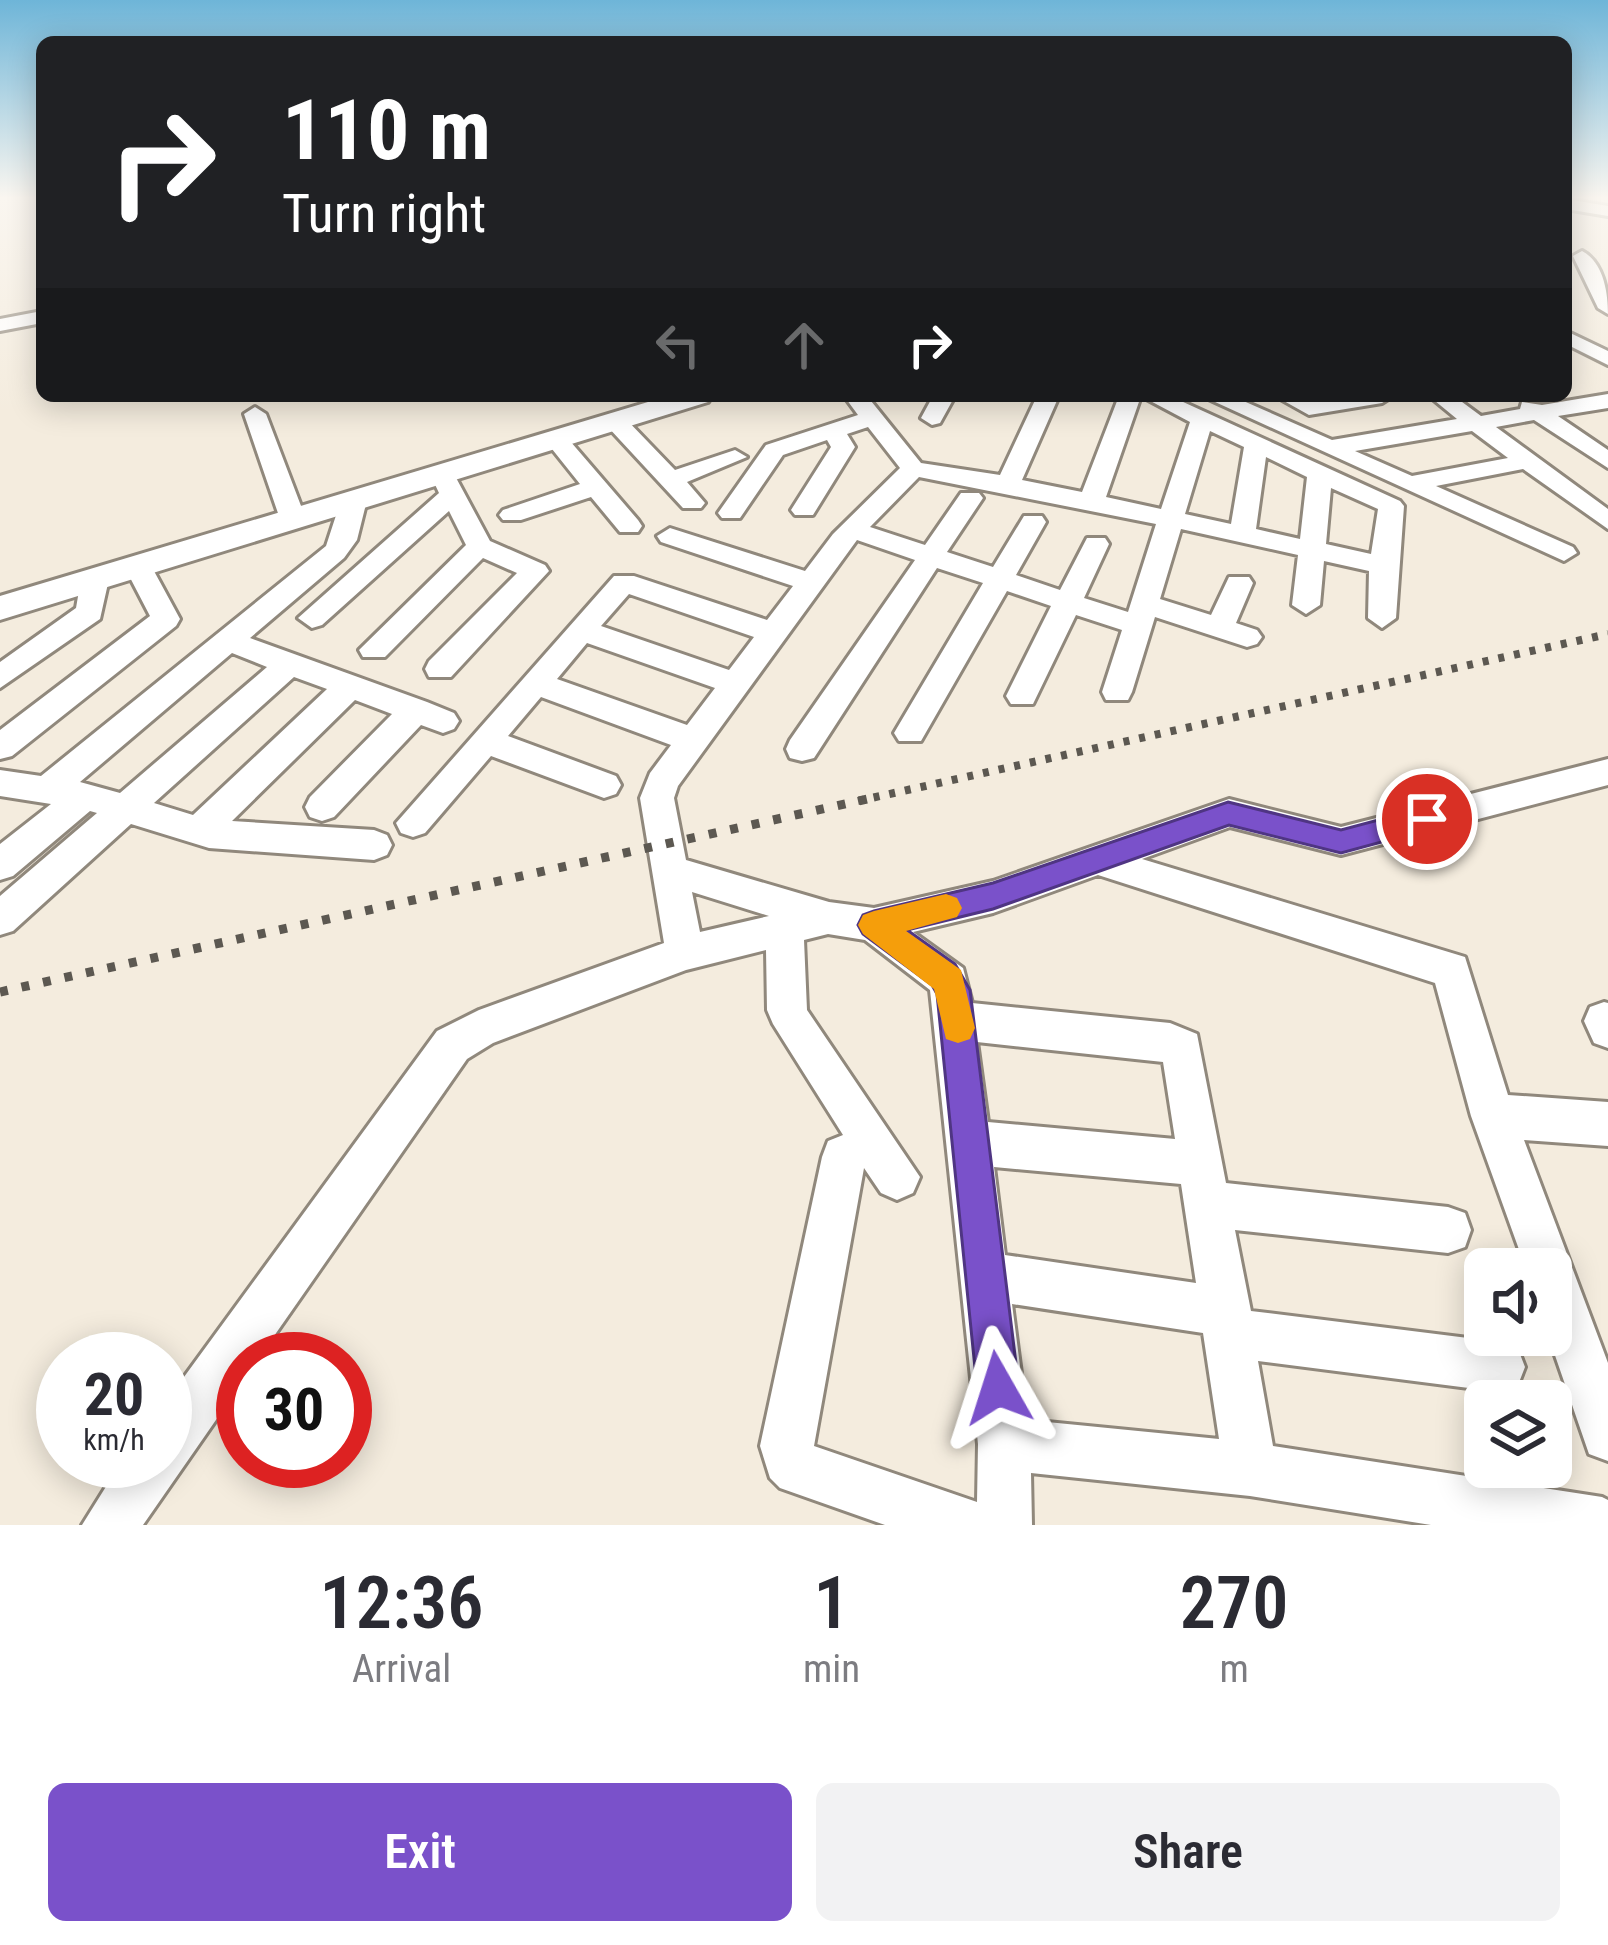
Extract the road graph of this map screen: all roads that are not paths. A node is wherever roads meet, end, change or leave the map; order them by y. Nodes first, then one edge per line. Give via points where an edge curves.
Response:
1 (1589, 269) edge
2 (1608, 308) edge
3 (36, 318) edge
4 (0, 325) edge
5 (1572, 339) edge
6 (1607, 359) edge
7 (1572, 366) edge
8 (1572, 385) edge
9 (678, 402) edge
10 (1045, 402) edge
11 (1128, 402) edge
12 (1298, 402) edge
13 (1341, 402) edge
14 (1448, 402) edge
15 (1523, 402) edge
16 (1605, 404) edge
17 (865, 406) edge
18 (1208, 407) edge
19 (1539, 413) junction
20 (255, 414) dead end
21 (616, 421) junction
22 (1474, 423) junction
23 (833, 430) junction
24 (556, 439) junction
25 (1256, 443) junction
26 (735, 458) dead end
27 (1324, 460) junction
28 (1529, 461) junction
29 (1608, 461) edge
30 (913, 469) junction
31 (670, 480) junction
32 (447, 484) junction
33 (1008, 484) junction
34 (1409, 484) junction
35 (595, 487) junction
36 (970, 498) dead end
37 (354, 500) junction
38 (692, 503) dead end
39 (1090, 503) junction
40 (804, 510) dead end
41 (731, 512) dead end
42 (512, 515) dead end
43 (293, 519) junction
44 (1608, 521) edge
45 (1033, 522) dead end
46 (1173, 522) junction
47 (628, 526) dead end
48 (853, 530) junction
49 (670, 536) dead end
50 (1242, 537) junction
51 (1096, 544) dead end
52 (480, 546) junction
53 (1312, 551) junction
54 (1564, 553) dead end
55 (930, 559) junction
56 (1383, 565) junction
57 (138, 566) junction
58 (95, 579) junction
59 (999, 581) junction
60 (811, 582) junction
61 (1239, 584) dead end
62 (1068, 603) junction
63 (1306, 605) dead end
64 (0, 608) edge
65 (1143, 615) junction
66 (312, 618) dead end
67 (1382, 618) dead end
68 (581, 630) junction
69 (773, 633) junction
70 (226, 640) junction
71 (374, 650) dead end
72 (290, 664) junction
73 (440, 669) dead end
74 (0, 677) edge
75 (536, 683) junction
76 (735, 683) junction
77 (350, 686) junction
78 (1117, 692) dead end
79 (1022, 695) dead end
80 (910, 733) dead end
81 (693, 740) junction
82 (486, 741) junction
83 (0, 747) edge
84 (802, 749) dead end
85 (1608, 772) edge
86 (0, 783) edge
87 (604, 785) dead end
88 (49, 789) junction
89 (85, 796) junction
90 (322, 807) dead end
91 (130, 808) junction
92 (413, 824) dead end
93 (199, 831) junction
94 (374, 845) dead end
95 (1101, 861) junction
96 (0, 865) edge
97 (670, 870) junction
98 (829, 918) junction
99 (0, 919) edge
100 (874, 925) junction
101 (784, 928) junction
102 (685, 952) junction
103 (957, 1021) junction
104 (1493, 1115) junction
105 (1608, 1124) edge
106 (970, 1144) junction
107 (844, 1157) dead end
108 (897, 1177) dead end
109 (1206, 1184) junction
110 (1448, 1230) dead end
111 (1542, 1248) edge
112 (986, 1276) junction
113 (1229, 1322) junction
114 (1572, 1333) edge
115 (1500, 1367) dead end
116 (192, 1409) edge
117 (1608, 1435) edge
118 (1004, 1444) junction
119 (1250, 1469) junction
120 (136, 1488) edge
121 (110, 1525) edge
122 (966, 1525) edge
123 (1004, 1525) edge
124 (1602, 1525) edge

1 - 2 street
3 - 4 street
5 - 6 street
6 - 7 street
8 - 16 street
9 - 21 main road
10 - 33 street
11 - 39 street
12 - 13 street
14 - 22 street
15 - 19 street
16 - 19 street
17 - 23 street
17 - 30 street
18 - 25 street
18 - 27 street
18 - 46 street
19 - 22 street
19 - 29 street
20 - 43 street
21 - 24 main road
21 - 31 street
22 - 27 street
22 - 28 street
23 - 40 street via 843,447
23 - 41 street via 774,450
24 - 32 main road
24 - 35 street
25 - 27 street
25 - 50 street
26 - 31 street
27 - 34 street
27 - 53 street
27 - 56 street via 1391,506
28 - 34 street
28 - 44 street
30 - 33 street
30 - 48 street
31 - 38 street
32 - 37 main road
32 - 52 street
32 - 66 street
33 - 39 street
34 - 54 street
35 - 42 street
35 - 47 street
36 - 55 street
37 - 43 main road
37 - 70 street via 341,546
39 - 46 street
43 - 57 main road
45 - 59 street
46 - 50 street
46 - 65 street
48 - 55 street
48 - 60 street
49 - 60 street
50 - 53 street
51 - 62 street
52 - 71 street
52 - 73 street via 536,571
53 - 56 street
53 - 63 street
55 - 59 street
55 - 84 street
56 - 67 street
57 - 58 main road
57 - 83 street via 166,619
58 - 64 main road
58 - 74 street via 90,612
59 - 62 street
59 - 80 street
60 - 69 street
61 - 65 street via 1234,633
62 - 65 street
62 - 79 street
65 - 78 street
68 - 69 street via 625,582
68 - 75 street
68 - 76 street
69 - 76 street
70 - 72 street
70 - 88 street
72 - 77 street
72 - 91 street
75 - 81 street
75 - 82 street
76 - 81 street
77 - 90 street via 429,715
77 - 93 street
81 - 97 street via 656,791
82 - 87 street
82 - 92 street
85 - 95 street via 1341,842 1228,813
86 - 88 street
88 - 89 street
89 - 91 street
89 - 96 street
91 - 93 street
91 - 99 street
93 - 94 street
95 - 100 street
95 - 104 street via 1451,970
97 - 98 street
97 - 102 street
98 - 100 street
98 - 101 street
100 - 103 street via 950,981
101 - 102 street
101 - 108 street via 793,1024
102 - 116 street via 452,1045
103 - 106 street
103 - 109 street via 1182,1048
104 - 105 street
104 - 111 street
106 - 109 street
106 - 112 street
107 - 122 street via 789,1459
109 - 110 street
109 - 113 street
112 - 113 street
112 - 118 street
113 - 115 street
113 - 119 street
114 - 117 street
118 - 119 street
118 - 123 street
119 - 124 street
120 - 121 street

